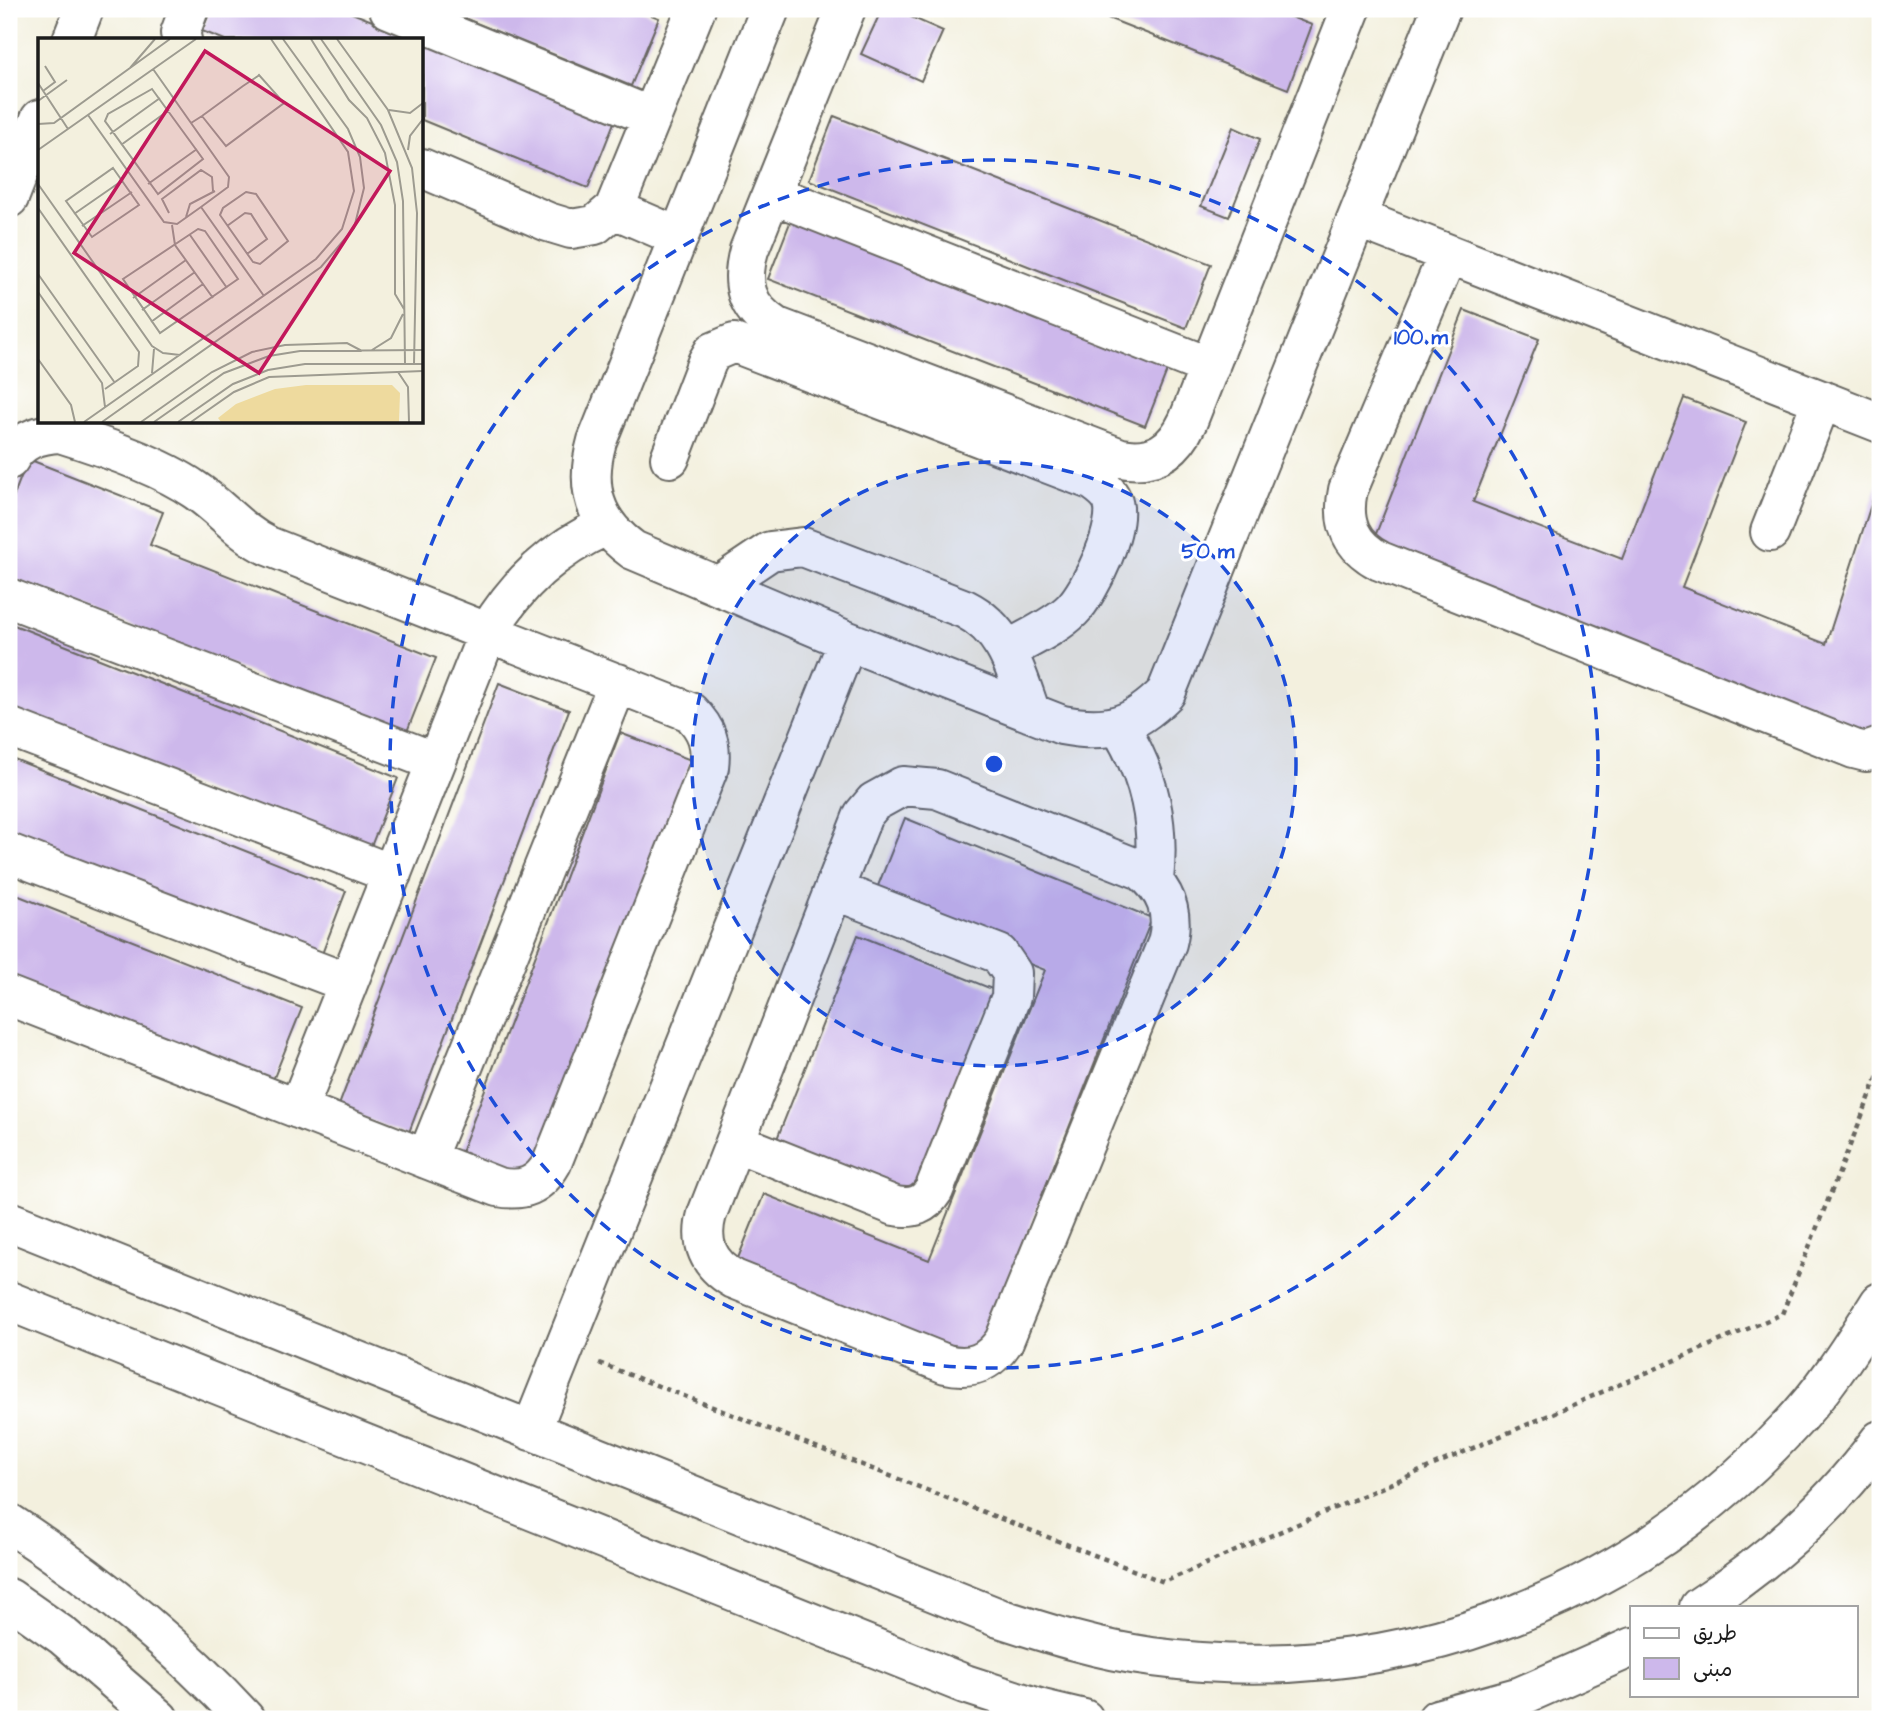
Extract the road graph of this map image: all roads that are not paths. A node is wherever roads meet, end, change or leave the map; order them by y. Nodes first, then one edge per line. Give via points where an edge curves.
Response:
1 (84, 9) edge
2 (188, 9) edge
3 (389, 9) edge
4 (771, 9) edge
5 (846, 9) edge
6 (1441, 9) edge
7 (692, 10) edge
8 (1344, 11) edge
9 (73, 38) edge
10 (181, 38) edge
11 (652, 117) junction
12 (38, 124) edge
13 (424, 170) edge
14 (772, 194) junction
15 (9, 198) edge
16 (614, 209) junction
17 (1357, 218) junction
18 (679, 237) junction
19 (1448, 254) junction
20 (1210, 367) junction
21 (1822, 400) junction
22 (1880, 423) edge
23 (670, 458) dead end
24 (9, 460) edge
25 (606, 526) junction
26 (1770, 531) dead end
27 (718, 586) junction
28 (9, 598) edge
29 (488, 632) junction
30 (848, 641) junction
31 (1007, 650) junction
32 (618, 683) junction
33 (1031, 713) junction
34 (1119, 726) junction
35 (9, 727) edge
36 (1880, 747) edge
37 (436, 762) junction
38 (9, 853) edge
39 (392, 874) junction
40 (1154, 881) junction
41 (834, 890) junction
42 (348, 983) junction
43 (9, 996) edge
44 (298, 1109) junction
45 (735, 1142) junction
46 (426, 1159) junction
47 (9, 1221) edge
48 (9, 1301) edge
49 (1880, 1302) edge
50 (531, 1431) junction
51 (1880, 1440) edge
52 (9, 1523) edge
53 (9, 1598) edge
54 (1701, 1606) edge
55 (1630, 1648) edge
56 (159, 1719) edge
57 (245, 1719) edge
58 (1084, 1719) edge
59 (1437, 1719) edge

1 - 9 street
2 - 10 street
3 - 11 street
4 - 18 street
5 - 14 street
6 - 17 street
7 - 11 street
8 - 20 street
11 - 16 street
12 - 15 street
13 - 16 street via 571,229 595,225
14 - 20 street
14 - 20 street via 750,250 744,286 750,303 775,326 1138,461 1155,458 1181,436
16 - 18 street
17 - 19 street
17 - 34 street via 1179,666 1146,713
18 - 25 street via 591,463 592,495
19 - 21 street
19 - 36 street via 1348,490 1345,519 1357,544 1380,561 1854,749 1866,752
21 - 22 street
21 - 26 street
23 - 31 street via 707,362 713,352 734,343 1093,481 1112,500 1115,513 1092,580 1071,610
24 - 29 street via 24,442 41,434 60,433 78,439 182,482 243,532 268,546
25 - 27 street via 633,550
25 - 29 street via 581,537 537,568
27 - 30 street
27 - 31 street via 770,551 803,547 972,613 990,626
28 - 37 street
29 - 32 street
29 - 37 street
30 - 33 street
30 - 50 street
31 - 33 street
32 - 46 street
32 - 46 street via 691,712 705,730 711,752 709,767 557,1150 544,1178 530,1188 514,1190
33 - 34 street via 1090,730
34 - 40 street via 1150,792 1156,821
35 - 39 street
37 - 39 street
38 - 42 street
39 - 42 street
40 - 41 street via 1141,870 937,789 903,786 874,802 863,815
40 - 45 street via 1170,910 1167,943 1004,1341 986,1361 973,1366 946,1364 720,1271 707,1252 703,1229
41 - 45 street
41 - 45 street via 999,954 1012,973 1011,997 934,1190 918,1206 895,1206
42 - 44 street
43 - 44 street
44 - 46 street
47 - 50 street
48 - 58 street via 965,1684
49 - 50 street via 1838,1368 1751,1465 1671,1532 1605,1574 1535,1608 1461,1634 1385,1653 1307,1663 1229,1664 1151,1657 1074,1642 999,1618
51 - 54 street via 1855,1475 1798,1532
52 - 57 street via 109,1595
53 - 56 street via 63,1636
55 - 59 street via 1521,1696

